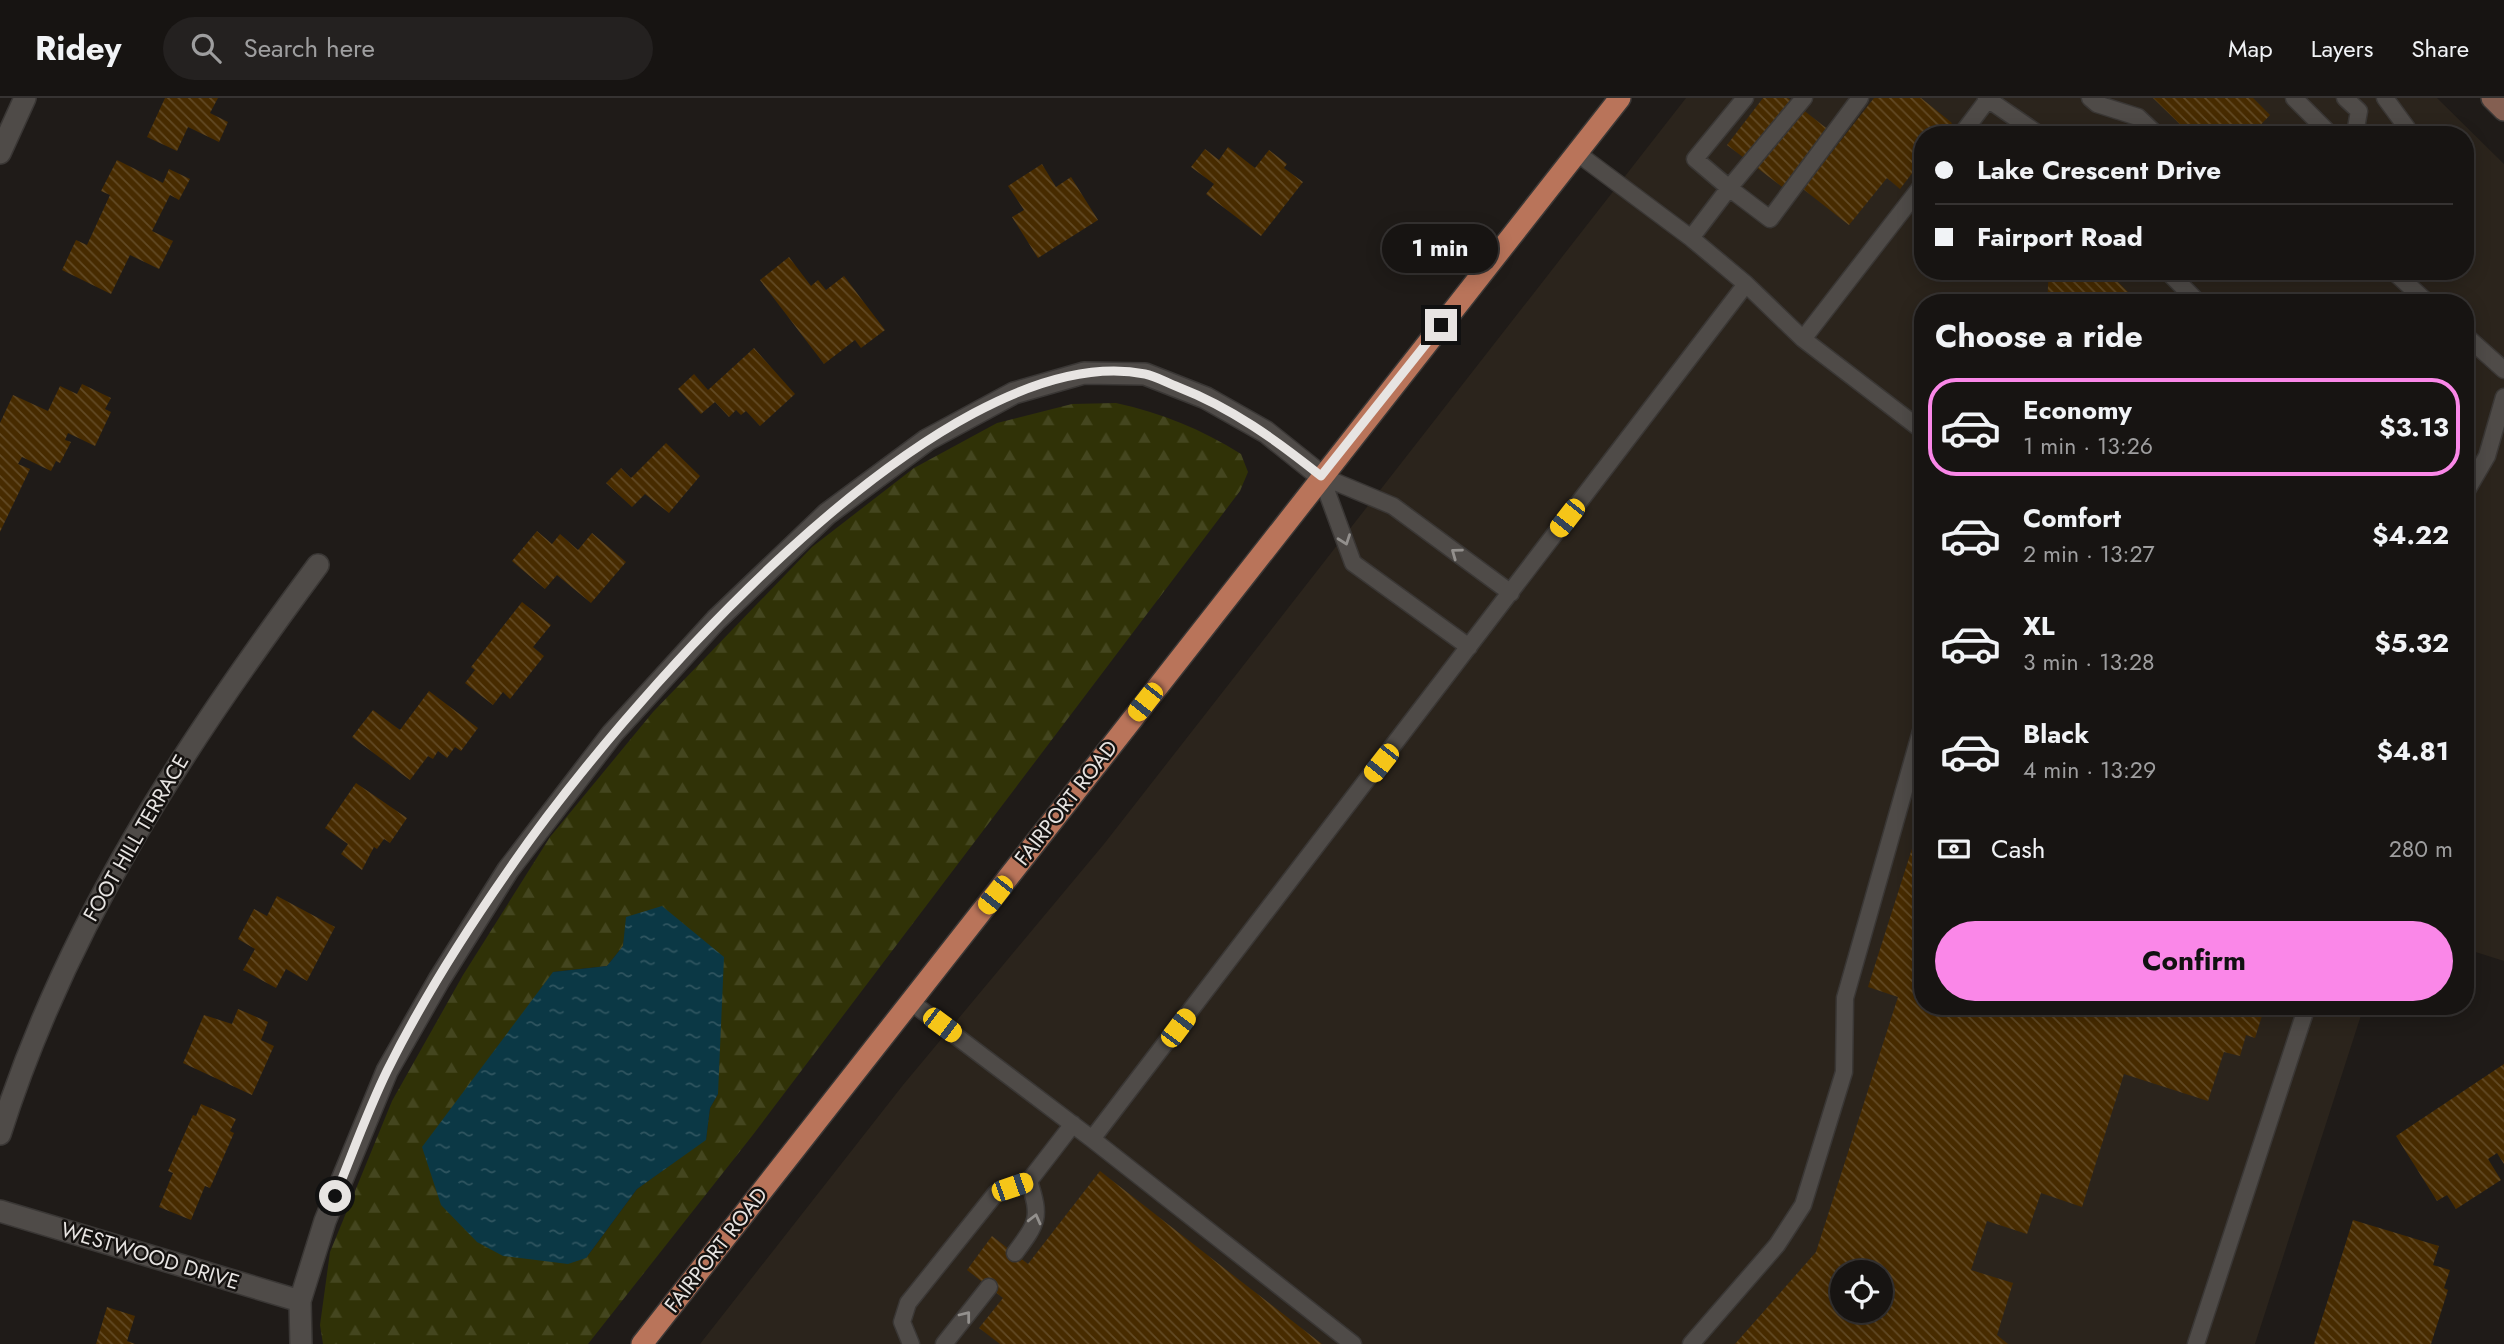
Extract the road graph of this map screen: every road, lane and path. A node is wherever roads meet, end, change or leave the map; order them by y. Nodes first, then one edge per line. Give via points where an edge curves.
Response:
1 (25, 98) edge
2 (1620, 98) edge
3 (1745, 98) edge
4 (1804, 98) edge
5 (1860, 98) edge
6 (1987, 98) edge
7 (2090, 98) edge
8 (2294, 98) edge
9 (2345, 98) edge
10 (2385, 98) edge
11 (2492, 98) edge
12 (2504, 110) edge
13 (1967, 126) edge
14 (2027, 126) edge
15 (2148, 126) edge
16 (2323, 126) edge
17 (2356, 126) edge
18 (2406, 126) edge
19 (0, 153) edge
20 (1577, 153) junction
21 (1729, 188) junction
22 (1914, 196) edge
23 (1691, 238) junction
24 (2175, 280) edge
25 (2403, 280) edge
26 (1746, 284) junction
27 (2190, 294) edge
28 (2418, 294) edge
29 (1803, 339) junction
30 (2474, 343) edge
31 (2504, 370) edge
32 (2504, 397) edge
33 (1914, 424) edge
34 (1321, 476) junction
35 (2474, 478) edge
36 (317, 565) dead end
37 (1511, 593) junction
38 (1469, 647) junction
39 (1914, 756) edge
40 (911, 1002) junction
41 (2304, 1015) edge
42 (1073, 1124) junction
43 (0, 1135) edge
44 (1092, 1139) junction
45 (1029, 1181) junction
46 (0, 1211) edge
47 (1015, 1253) dead end
48 (989, 1287) dead end
49 (300, 1301) junction
50 (301, 1344) edge
51 (642, 1344) edge
52 (911, 1344) edge
53 (944, 1344) edge
54 (1353, 1344) edge
55 (1691, 1344) edge
56 (2196, 1344) edge

1 - 19 street
2 - 20 main road, FAIRPORT ROAD
3 - 21 lane via 1695,159
4 - 21 lane
5 - 21 lane via 1770,219
6 - 13 lane
6 - 14 lane
7 - 15 lane via 2138,117
8 - 16 lane
9 - 17 lane via 2359,111
10 - 18 lane
11 - 12 street
20 - 23 lane
20 - 34 main road, FAIRPORT ROAD
21 - 23 lane
22 - 29 lane
23 - 26 lane
24 - 27 lane
25 - 28 lane
26 - 29 lane
26 - 37 lane
29 - 33 lane
30 - 31 lane
32 - 35 lane via 2487,456
37 -> 34 lane via 1393,506
34 -> 38 lane via 1353,563
34 - 40 main road, FAIRPORT ROAD
34 - 49 street via 1266,432 1206,398 1145,374 1084,373 1014,393 927,440 827,514 716,620 612,733 508,870 387,1072 325,1221
36 - 43 street, FOOT HILL TERRACE via 179,761 111,875 64,966 20,1071
37 - 38 lane
38 - 44 lane
39 - 55 lane via 1845,998 1844,1072 1803,1205 1784,1237
40 - 42 lane
40 - 51 main road, FAIRPORT ROAD
41 - 56 lane
42 - 44 lane
42 - 45 lane
44 - 54 lane
47 -> 45 lane via 1033,1229 1038,1208
45 - 52 lane via 996,1192 908,1303 902,1322
46 - 49 street, WESTWOOD DRIVE
53 -> 48 lane
49 - 50 street

